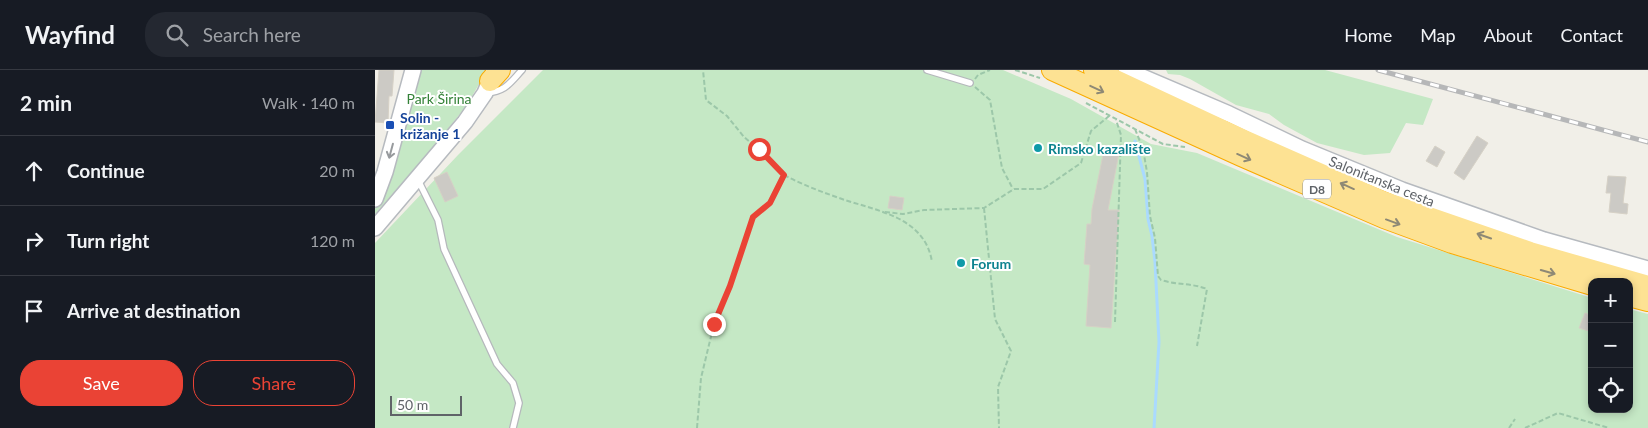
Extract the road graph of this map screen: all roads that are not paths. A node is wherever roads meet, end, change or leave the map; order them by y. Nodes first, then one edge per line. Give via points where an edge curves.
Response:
1 (413, 70) edge
2 (522, 70) edge
3 (927, 70) edge
4 (1052, 70) edge
5 (1093, 70) edge
6 (1126, 70) edge
7 (493, 79) edge
8 (970, 83) road end
9 (417, 178) junction
10 (375, 199) edge
11 (375, 228) edge
12 (1648, 269) edge
13 (1588, 284) edge
14 (1648, 286) edge
15 (1633, 297) edge
16 (1648, 301) edge
17 (513, 428) edge

1 -> 10 main road
2 - 7 lane via 497,92
3 - 8 lane
4 -> 13 highway, D8 via 1384,218 1451,243
14 -> 5 highway, D8 via 1530,252 1382,201
6 - 12 main road, Salonitanska cesta via 1401,190 1544,240
7 - 9 main road via 465,122
9 - 11 main road
9 - 17 lane via 438,220 444,249 497,364 513,383 519,403
15 - 16 highway

